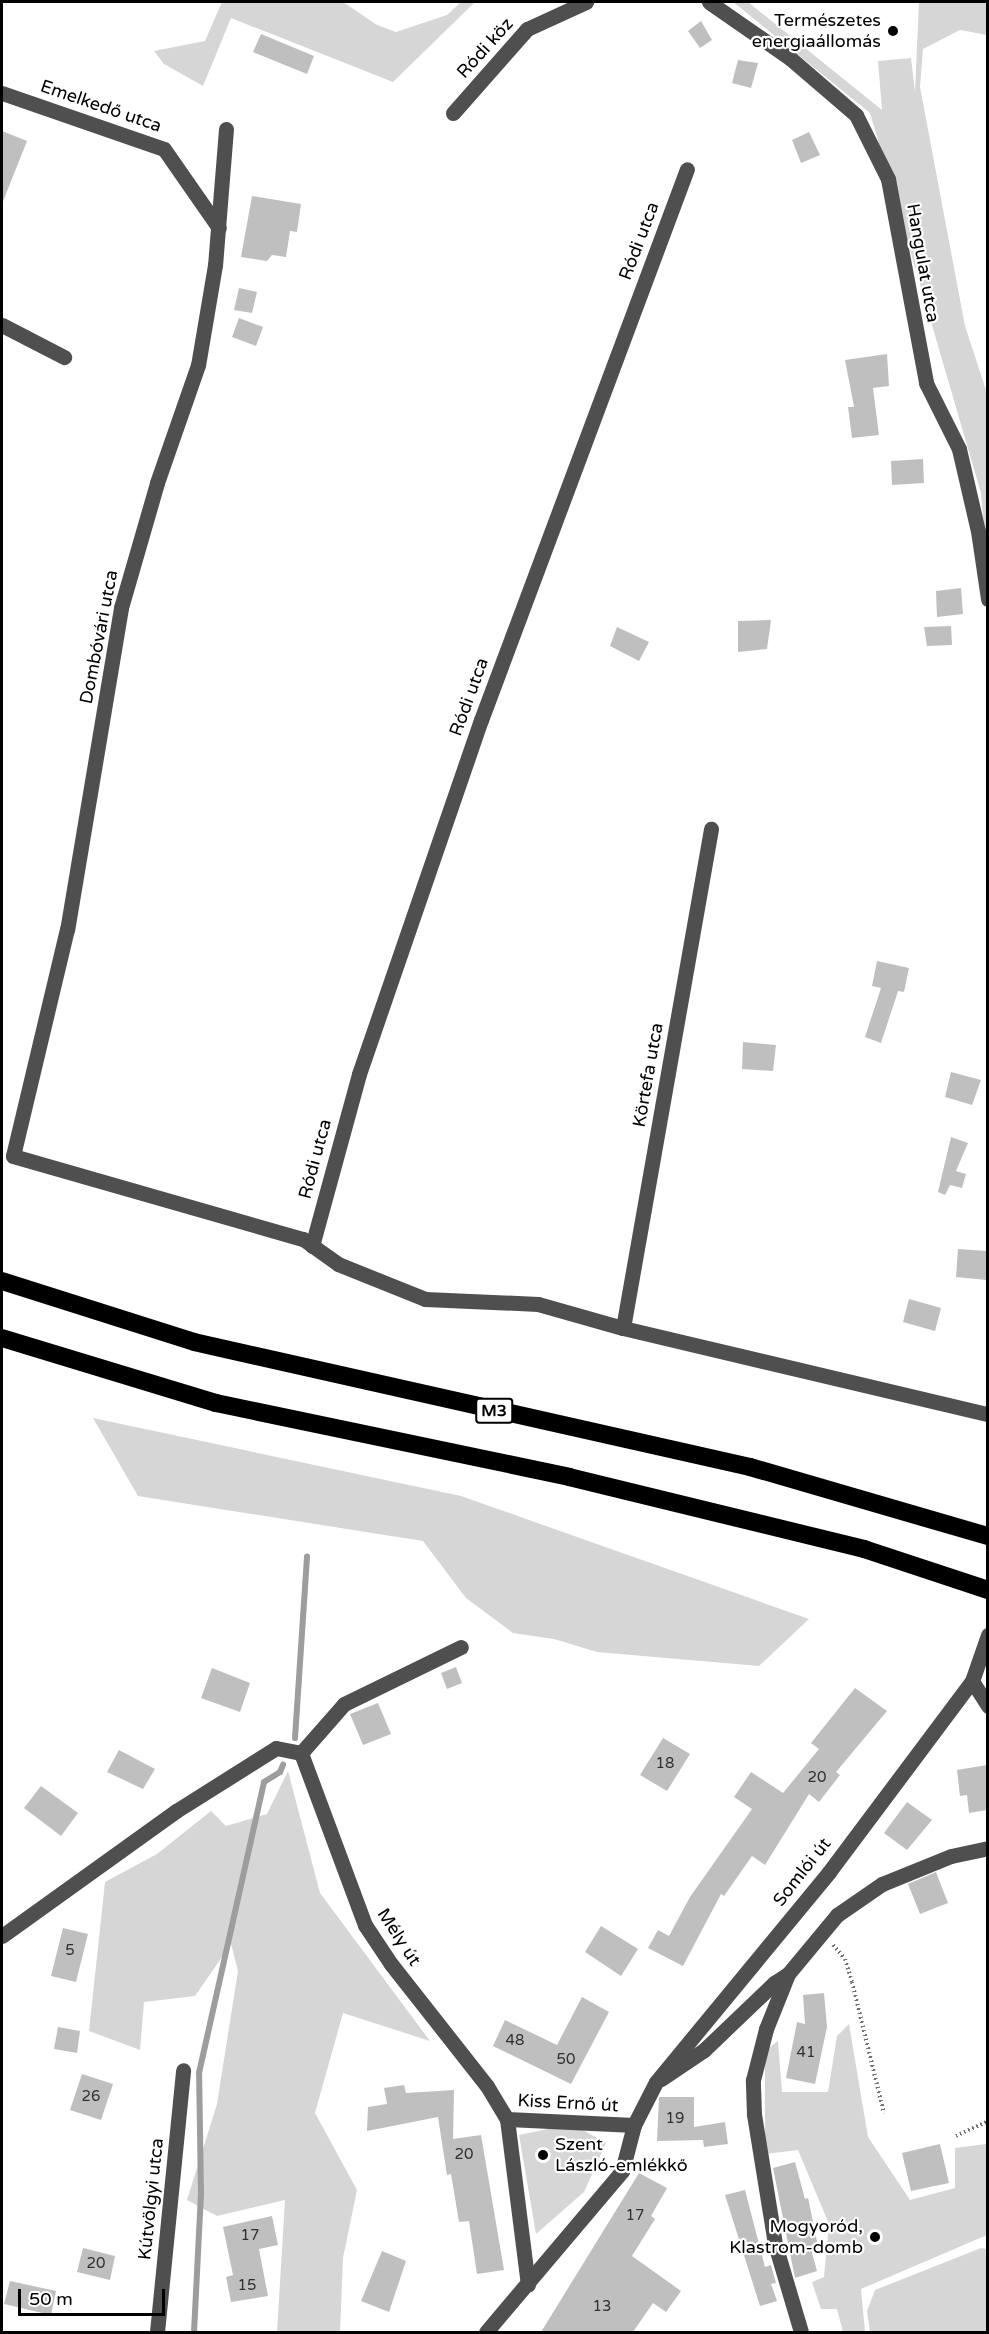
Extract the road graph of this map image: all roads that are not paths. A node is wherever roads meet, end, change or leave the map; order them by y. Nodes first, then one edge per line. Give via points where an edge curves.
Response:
1 (586, 2) edge
2 (709, 2) edge
3 (2, 93) edge
4 (453, 113) dead end
5 (226, 129) dead end
6 (687, 169) dead end
7 (219, 228) junction
8 (2, 325) edge
9 (64, 357) dead end
10 (987, 599) edge
11 (711, 829) dead end
12 (312, 1246) junction
13 (2, 1281) edge
14 (623, 1328) junction
15 (2, 1338) edge
16 (987, 1414) edge
17 (987, 1536) edge
18 (987, 1590) edge
19 (986, 1640) edge
20 (461, 1647) dead end
21 (972, 1681) junction
22 (987, 1706) edge
23 (301, 1753) junction
24 (987, 1848) edge
25 (2, 1936) edge
26 (788, 1974) junction
27 (183, 2070) dead end
28 (656, 2082) junction
29 (507, 2119) junction
30 (634, 2126) junction
31 (528, 2285) junction
32 (157, 2332) edge
33 (486, 2332) edge
34 (801, 2332) edge

1 - 4 street, Ródi köz via 527,29
2 - 10 street, Hangulat utca via 791,59 856,115 888,179 926,383 959,449 978,531
3 - 7 street, Emelkedő utca via 164,149
5 - 7 street, Dombóvári utca
6 - 12 street, Ródi utca via 481,720 359,1074
7 - 12 street, Dombóvári utca via 198,365 157,483 121,608 67,928 13,1156 303,1239
8 - 9 street
11 - 14 street, Körtefa utca
12 - 14 street via 338,1264 425,1299 538,1304
13 - 17 highway, M3 via 194,1342 750,1467
14 - 16 street
15 - 18 highway via 216,1403 580,1480 864,1549
19 - 21 street
20 - 23 street via 344,1704
21 - 22 street
21 - 28 street, Somlói út via 829,1872
23 - 25 street via 276,1748 176,1811
23 - 29 street, Mély út via 365,1925 487,2086
24 - 26 street, Somlói út via 951,1856 858,1898 820,1931
26 - 28 street, Somlói út via 704,2050
26 - 34 street, Somlói út via 757,2054 754,2114 774,2244
27 - 32 street, Kútvölgyi utca
28 - 30 street, Somlói út
29 - 30 street, Kiss Ernő út
29 - 31 street, Kiss Ernő út
30 - 31 street, Kiss Ernő út via 622,2171
31 - 33 street, Kiss Ernő út

